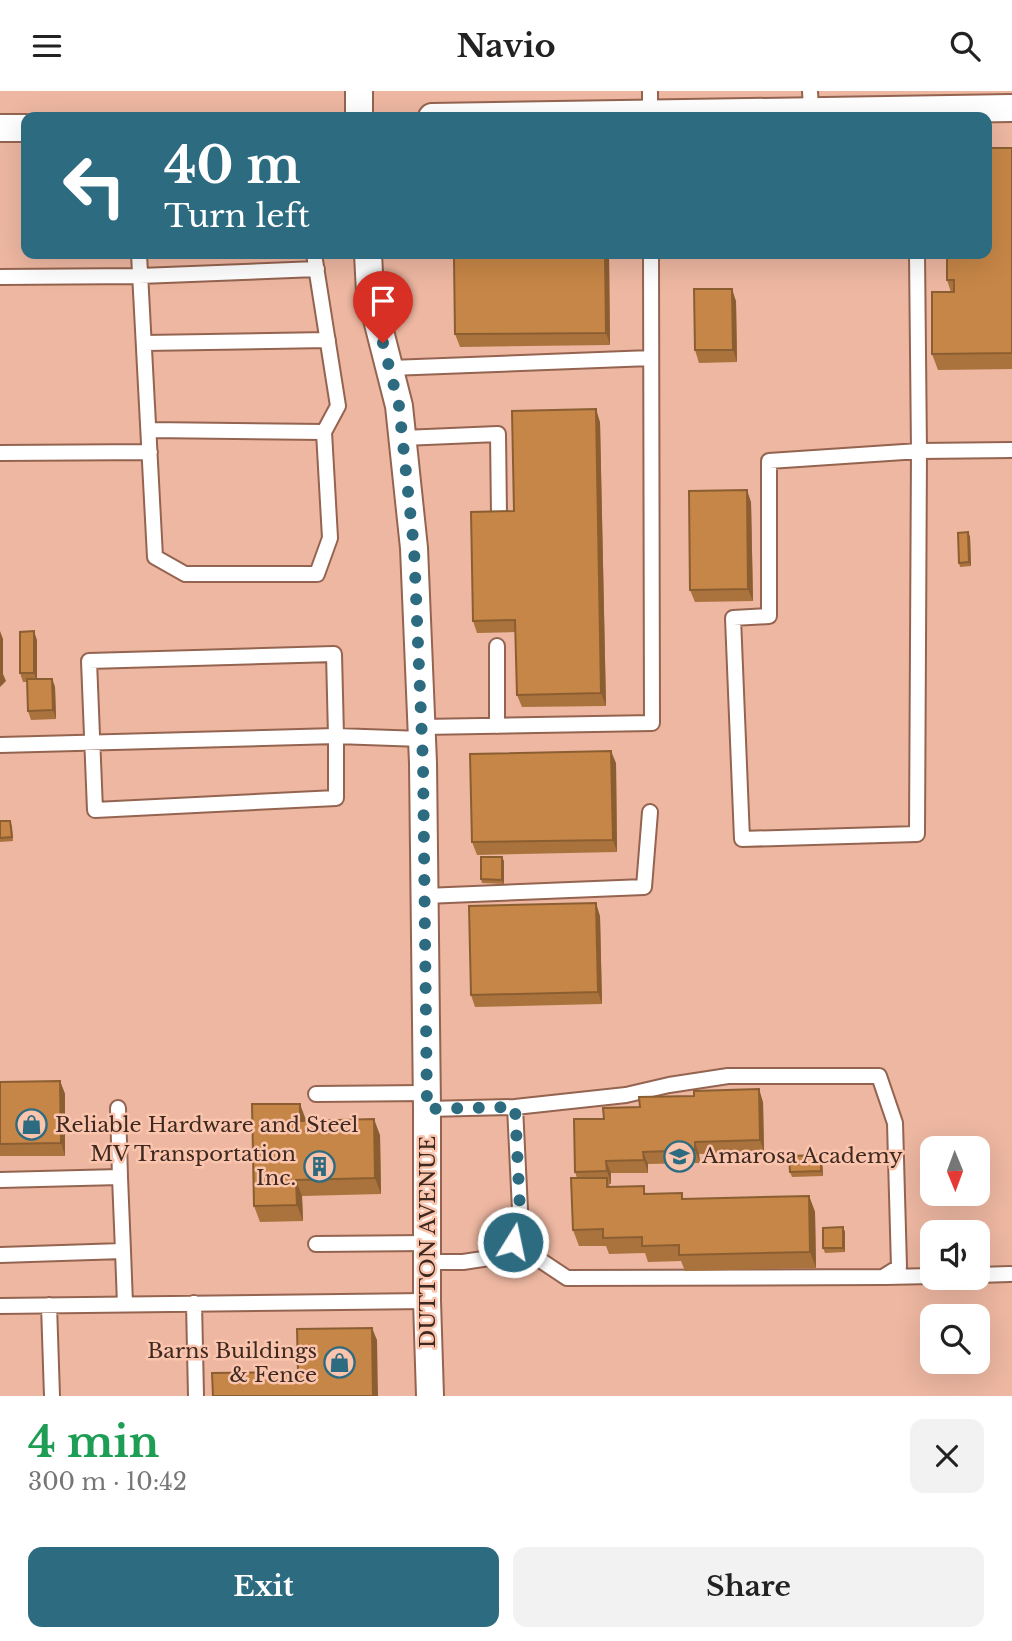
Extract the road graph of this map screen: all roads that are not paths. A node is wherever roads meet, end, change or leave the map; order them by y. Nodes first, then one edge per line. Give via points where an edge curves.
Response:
1 (359, 91) edge
2 (811, 101) edge
3 (650, 107) edge
4 (1012, 107) edge
5 (718, 108) edge
6 (359, 112) edge
7 (576, 112) edge
8 (907, 112) edge
9 (932, 112) edge
10 (0, 128) edge
11 (21, 128) edge
12 (139, 259) edge
13 (315, 259) edge
14 (368, 259) edge
15 (651, 259) edge
16 (917, 259) edge
17 (317, 269) junction
18 (140, 276) junction
19 (0, 277) edge
20 (328, 340) junction
21 (144, 343) junction
22 (651, 358) junction
23 (390, 368) junction
24 (149, 430) junction
25 (324, 432) junction
26 (403, 438) junction
27 (1012, 450) edge
28 (150, 451) junction
29 (919, 451) junction
30 (0, 453) edge
31 (499, 515) edge
32 (497, 646) dead end
33 (497, 726) junction
34 (422, 733) junction
35 (336, 736) junction
36 (92, 742) junction
37 (0, 745) edge
38 (649, 812) dead end
39 (425, 896) junction
40 (316, 1094) dead end
41 (427, 1101) junction
42 (515, 1107) junction
43 (118, 1108) dead end
44 (121, 1177) junction
45 (0, 1180) edge
46 (513, 1242) junction
47 (316, 1244) dead end
48 (123, 1251) junction
49 (427, 1252) junction
50 (0, 1255) edge
51 (1010, 1274) dead end
52 (990, 1275) edge
53 (920, 1276) edge
54 (883, 1277) junction
55 (427, 1301) junction
56 (194, 1303) junction
57 (125, 1304) junction
58 (49, 1305) junction
59 (0, 1306) edge
60 (52, 1396) edge
61 (196, 1396) edge
62 (429, 1396) edge

1 - 6 street
2 - 5 street
2 - 8 street
3 - 5 street
3 - 7 street
4 - 9 street
10 - 11 street
12 - 18 lane
13 - 17 lane
14 - 23 street, DUTTON AVENUE via 370,292
15 - 22 lane
16 - 29 lane
17 - 18 lane
17 - 20 lane
18 - 19 lane
18 - 21 lane
20 - 21 lane
20 - 25 lane via 338,406
21 - 24 lane
22 - 23 lane
22 - 33 lane via 652,723
23 - 26 street, DUTTON AVENUE
24 - 25 lane
24 - 28 lane
25 - 28 lane via 330,538 317,575 185,574 155,557
26 - 31 lane via 498,434
26 - 34 street, DUTTON AVENUE via 414,548
27 - 29 lane
28 - 30 lane
29 - 29 lane via 917,834 742,839 733,618 769,616 769,461
32 - 33 lane
33 - 34 lane
34 - 35 lane
34 - 39 street, DUTTON AVENUE
35 - 36 lane
35 - 36 lane via 336,798 95,810
35 - 36 lane via 334,654 293,655 89,661
36 - 37 lane
38 - 39 lane via 644,887
39 - 41 street, DUTTON AVENUE
40 - 41 lane
41 - 42 lane
41 - 49 street, DUTTON AVENUE
42 - 46 lane via 520,1210
42 - 54 lane via 626,1095 728,1076 879,1076 895,1123 899,1267
43 - 44 lane
44 - 45 lane
44 - 48 lane
46 - 49 lane via 510,1255 463,1262
46 - 54 lane via 567,1278
47 - 49 lane
48 - 50 lane
48 - 57 lane
49 - 55 street, DUTTON AVENUE
51 - 52 lane
53 - 54 lane
55 - 56 lane
55 - 62 street, DUTTON AVENUE
56 - 57 lane
56 - 61 lane
57 - 58 lane
58 - 59 lane
58 - 60 lane

